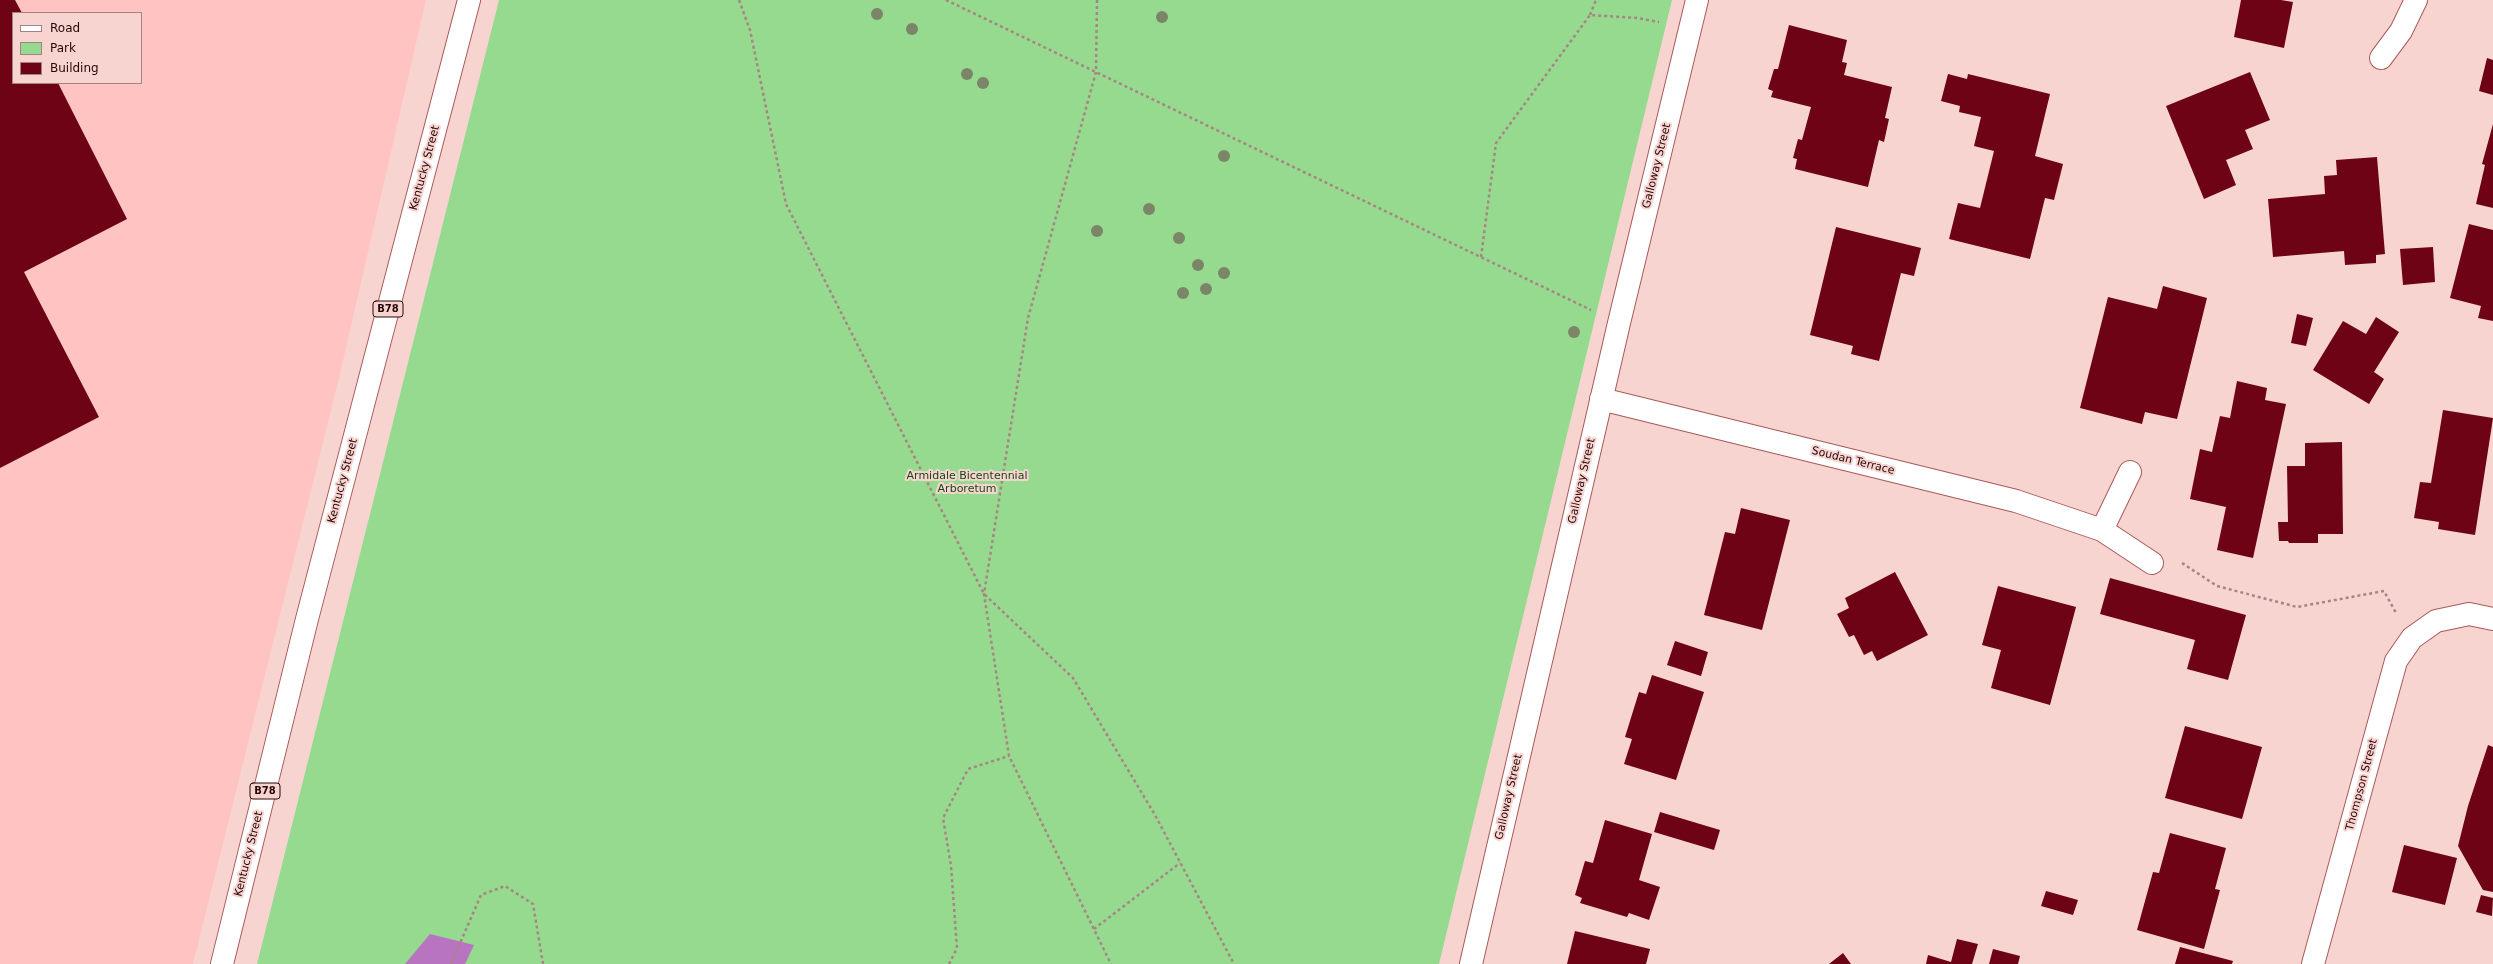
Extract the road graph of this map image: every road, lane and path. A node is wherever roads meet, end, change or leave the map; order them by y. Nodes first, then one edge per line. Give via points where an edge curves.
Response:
1 (469, 0) edge
2 (739, 0) edge
3 (946, 0) edge
4 (1098, 0) edge
5 (1596, 0) edge
6 (1697, 0) edge
7 (2416, 0) edge
8 (1590, 15) junction
9 (1666, 24) dead end
10 (2381, 58) dead end
11 (1096, 72) junction
12 (1481, 257) junction
13 (1598, 313) dead end
14 (1601, 399) junction
15 (2130, 472) dead end
16 (2102, 530) junction
17 (2178, 561) dead end
18 (2152, 563) dead end
19 (984, 594) junction
20 (2400, 619) dead end
21 (2493, 619) edge
22 (1009, 756) junction
23 (1180, 863) junction
24 (1094, 928) junction
25 (222, 964) edge
26 (451, 964) edge
27 (543, 964) edge
28 (948, 964) edge
29 (1111, 964) edge
30 (1234, 964) edge
31 (1471, 964) edge
32 (2313, 964) edge

1 - 25 street, Kentucky Street / B78 via 307,619
2 - 19 path via 750,30 786,204
3 - 11 path
4 - 11 path
5 - 8 path
6 - 14 street, Galloway Street
7 - 10 street via 2401,31
8 - 9 path via 1637,18
8 - 12 path via 1496,143
11 - 12 path
11 - 19 path via 1028,318
12 - 13 path
14 - 16 street, Soudan Terrace via 2016,501
14 - 31 street, Galloway Street
15 - 16 street
16 - 18 street, Soudan Terrace
17 - 20 path via 2217,586 2297,607 2384,591
19 - 22 path
19 - 23 path via 1073,678 1155,815
21 - 32 street, Thompson Street via 2469,614 2436,621 2412,638 2396,661
22 - 24 path
22 - 28 path via 968,769 943,818 952,866 957,948
23 - 24 path
23 - 30 path
24 - 29 path
26 - 27 path via 481,895 506,886 533,904

